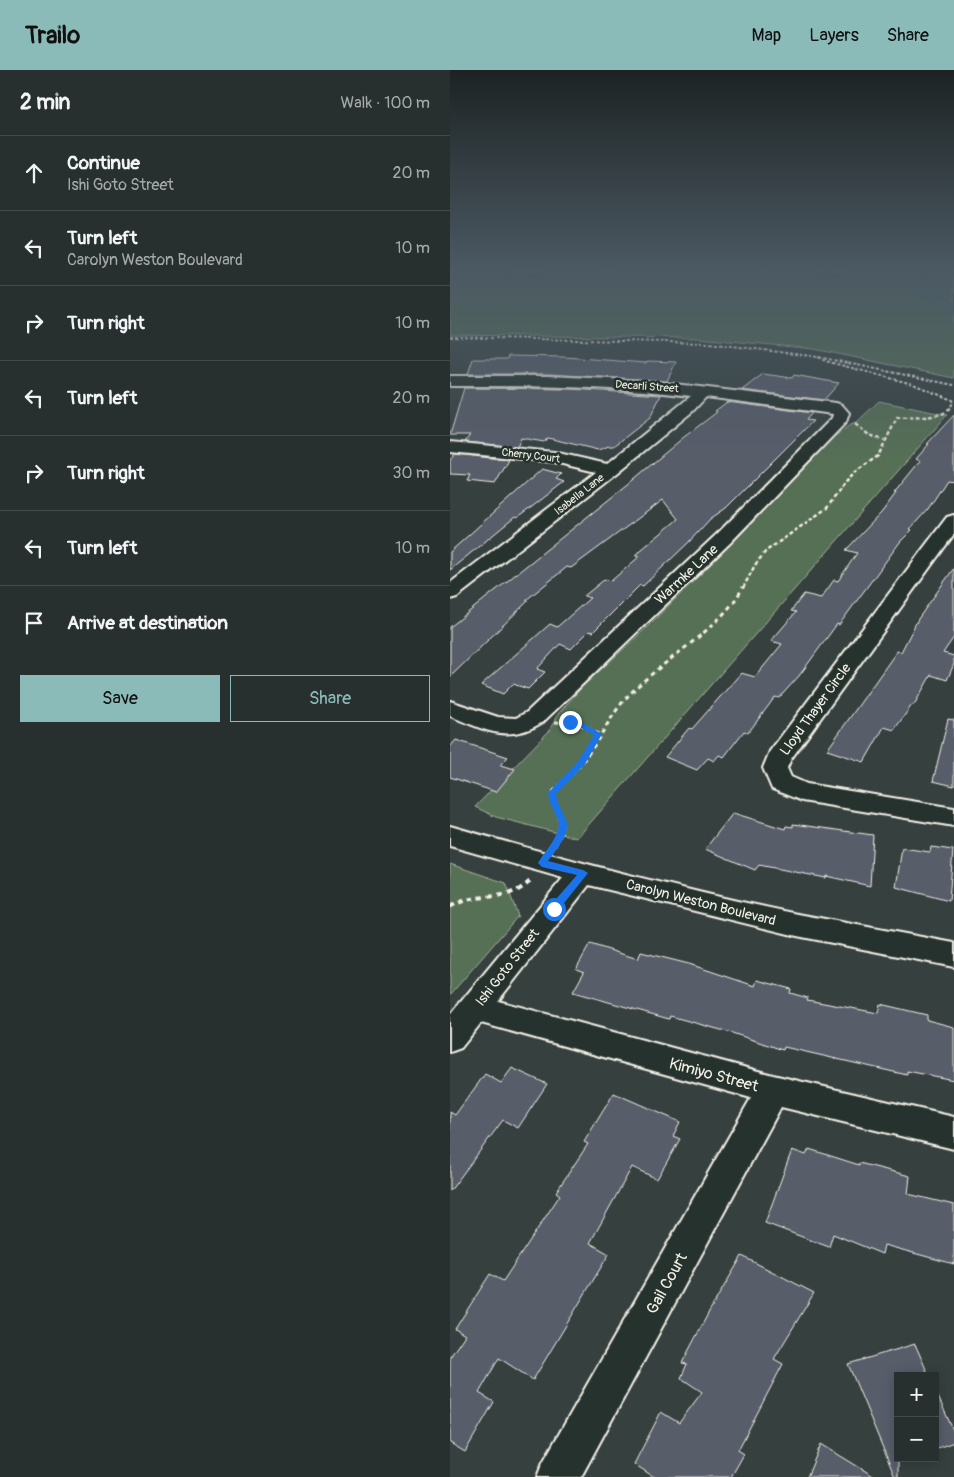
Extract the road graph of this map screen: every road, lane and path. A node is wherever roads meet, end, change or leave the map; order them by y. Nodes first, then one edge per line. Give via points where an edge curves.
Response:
1 (450, 337) edge
2 (818, 357) junction
3 (450, 380) edge
4 (954, 385) edge
5 (704, 391) junction
6 (841, 416) junction
7 (884, 440) junction
8 (450, 447) edge
9 (610, 470) junction
10 (954, 521) edge
11 (450, 594) edge
12 (450, 708) edge
13 (528, 722) junction
14 (598, 734) junction
15 (954, 817) edge
16 (450, 836) edge
17 (542, 863) junction
18 (583, 873) junction
19 (450, 907) edge
20 (954, 955) edge
21 (475, 1008) junction
22 (450, 1038) edge
23 (774, 1090) junction
24 (954, 1134) edge
25 (558, 1477) edge

1 - 2 path via 709,343
2 - 4 path
2 - 7 path via 913,384 952,400 947,412 939,415 897,418
3 - 5 street, Decarli Street via 591,382
5 - 6 street, Decarli Street via 836,408
5 - 9 street, Isabella Lane via 688,408
6 - 7 path via 854,422 862,431
6 - 13 street, Warmke Lane via 724,538
7 - 14 path via 878,456 846,481 827,508 766,552 755,565 735,604 629,695
8 - 9 street, Cherry Court via 554,457
9 - 11 street, Isabella Lane
10 - 15 street, Lloyd Thayer Circle via 779,757 776,768 781,782 802,792
12 - 13 street via 494,725
13 - 14 path via 578,723
14 - 17 path via 582,762 552,793 563,830
16 - 17 street, Carolyn Weston Boulevard
17 - 18 street, Carolyn Weston Boulevard
17 - 19 path via 527,888 510,895 473,898
18 - 20 street, Carolyn Weston Boulevard via 797,925
18 - 21 street, Ishi Goto Street
21 - 22 street, Ishi Goto Street
21 - 23 street, Kimiyo Street
23 - 24 street, Kimiyo Street
23 - 25 street, Gail Court

